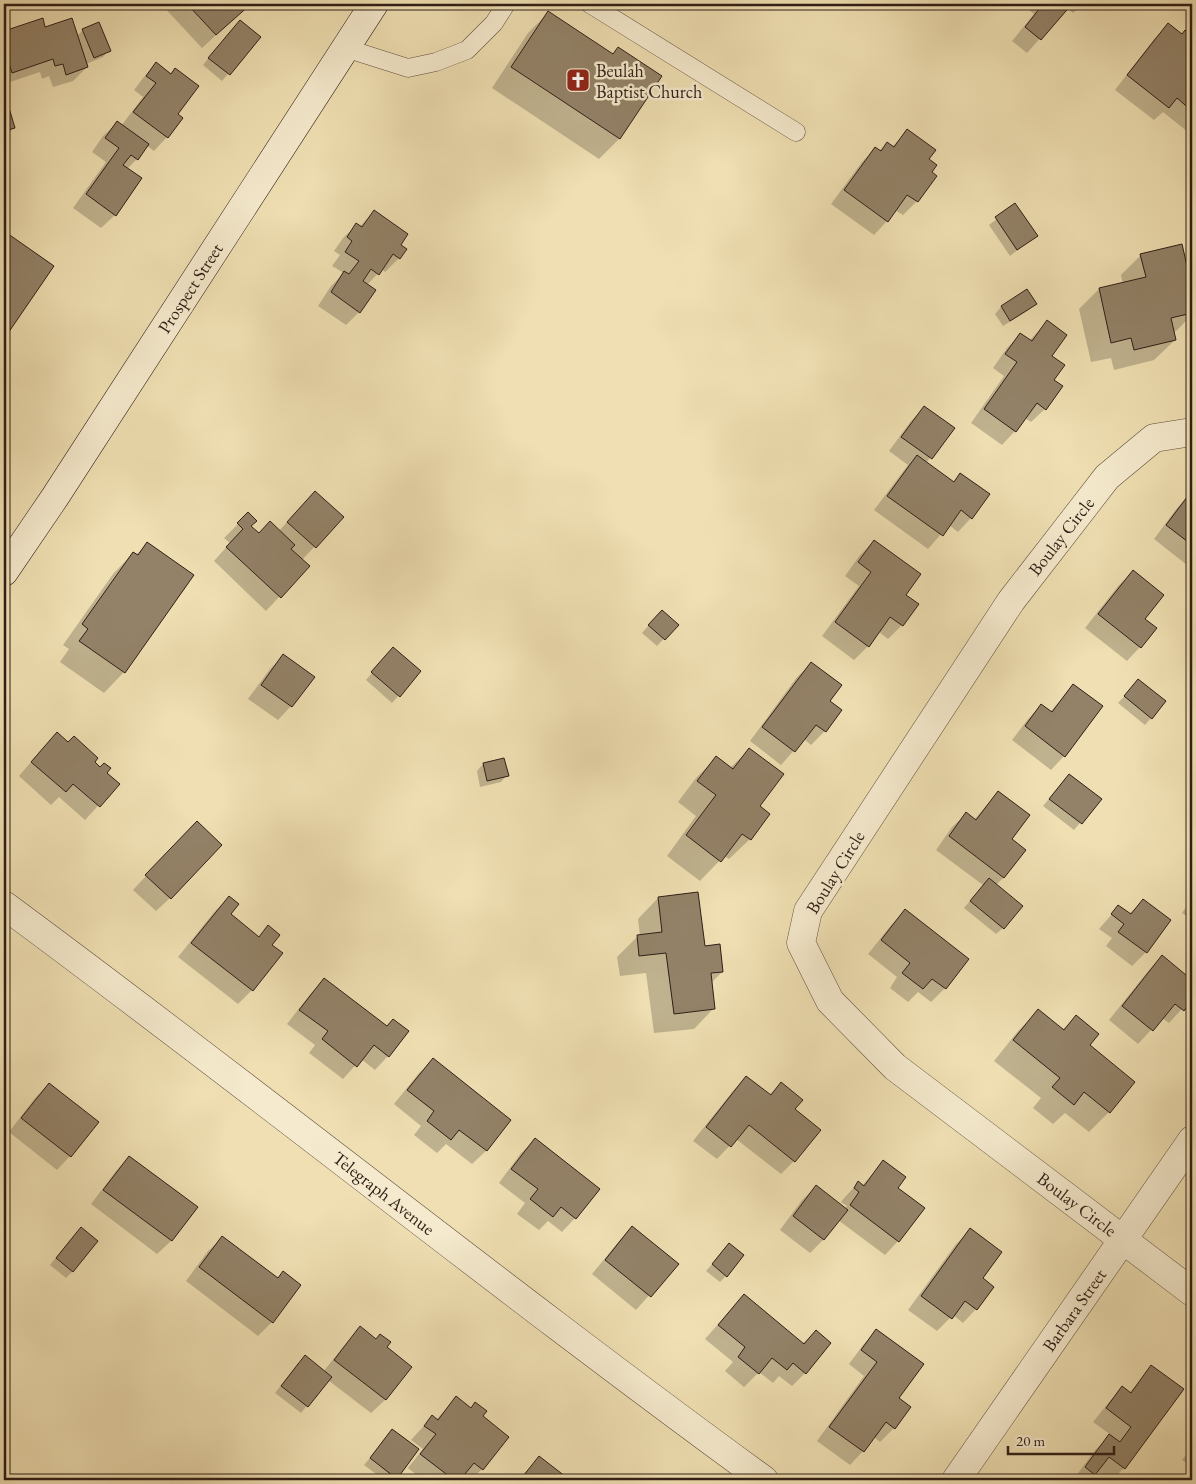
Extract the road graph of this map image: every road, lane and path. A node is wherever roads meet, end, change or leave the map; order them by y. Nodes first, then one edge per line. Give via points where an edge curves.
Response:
1 (374, 4) edge
2 (506, 4) edge
3 (590, 4) edge
4 (345, 48) junction
5 (796, 132) dead end
6 (1192, 432) edge
7 (4, 572) edge
8 (4, 904) edge
9 (1192, 1140) edge
10 (1124, 1239) junction
11 (1192, 1292) edge
12 (764, 1480) edge
13 (956, 1480) edge

1 - 4 street, Prospect Street
2 - 4 lane via 494,23 467,50 436,62 408,68
3 - 5 lane
4 - 7 street, Prospect Street
6 - 10 street, Boulay Circle via 1154,438 1107,476 1011,601 808,911 802,943 830,1000 895,1067
8 - 12 street, Telegraph Avenue via 649,1396
9 - 10 street, Barbara Street
10 - 11 street, Boulay Circle
10 - 13 street, Barbara Street

